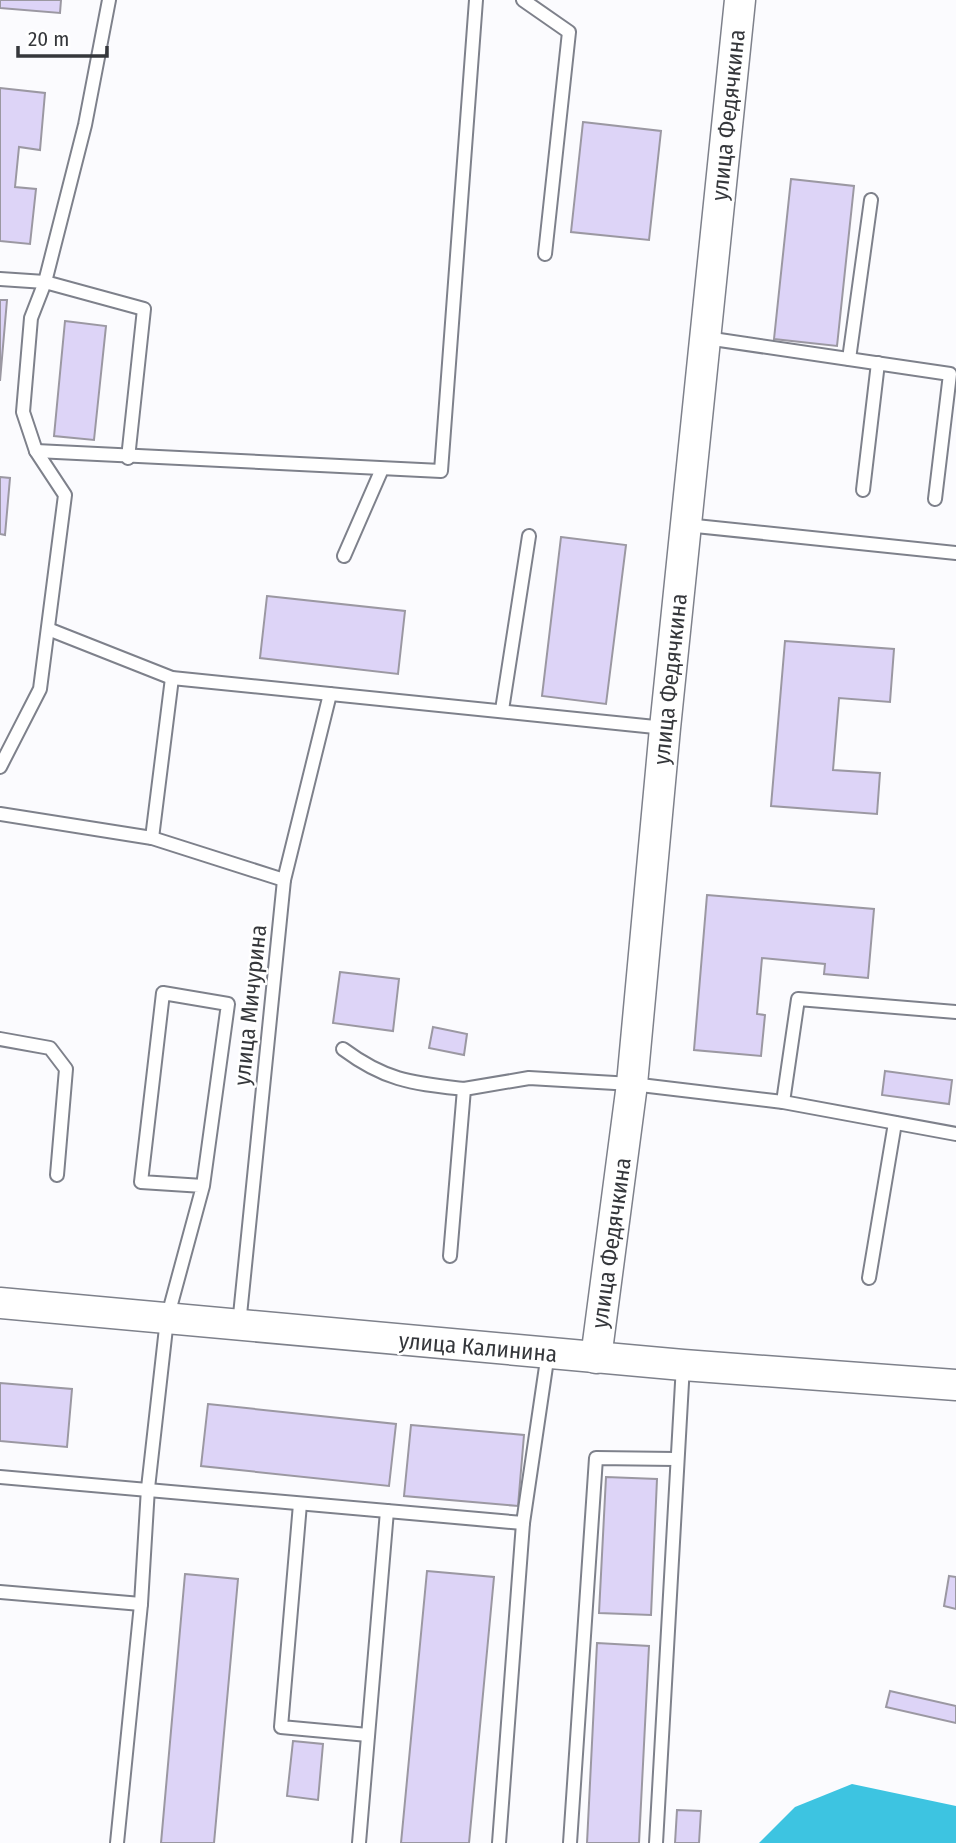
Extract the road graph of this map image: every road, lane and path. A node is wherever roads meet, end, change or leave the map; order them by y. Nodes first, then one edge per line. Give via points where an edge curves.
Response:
1 (108, 0) edge
2 (476, 0) edge
3 (523, 0) edge
4 (740, 0) edge
5 (871, 200) dead end
6 (545, 254) dead end
7 (0, 279) edge
8 (45, 282) junction
9 (705, 338) junction
10 (849, 359) junction
11 (878, 363) junction
12 (36, 451) junction
13 (128, 458) junction
14 (382, 468) junction
15 (863, 490) dead end
16 (935, 499) dead end
17 (686, 524) junction
18 (529, 536) dead end
19 (956, 553) edge
20 (344, 556) dead end
21 (48, 629) junction
22 (172, 678) junction
23 (330, 694) junction
24 (502, 710) junction
25 (665, 728) junction
26 (0, 767) edge
27 (0, 814) edge
28 (152, 838) junction
29 (284, 880) junction
30 (956, 1012) edge
31 (0, 1039) edge
32 (343, 1049) dead end
33 (632, 1084) junction
34 (464, 1089) junction
35 (783, 1102) junction
36 (895, 1123) junction
37 (956, 1134) edge
38 (57, 1175) dead end
39 (203, 1186) junction
40 (450, 1256) dead end
41 (869, 1278) dead end
42 (0, 1303) edge
43 (167, 1319) junction
44 (239, 1325) junction
45 (548, 1353) junction
46 (596, 1357) junction
47 (683, 1365) junction
48 (956, 1385) edge
49 (676, 1459) junction
50 (0, 1477) edge
51 (148, 1489) junction
52 (300, 1504) junction
53 (387, 1511) junction
54 (523, 1523) junction
55 (0, 1592) edge
56 (141, 1604) junction
57 (369, 1735) junction
58 (117, 1843) edge
59 (359, 1843) edge
60 (499, 1843) edge
61 (570, 1843) edge
62 (656, 1843) edge

1 - 8 lane via 85,125
2 - 14 lane via 441,471
3 - 6 lane via 569,32
4 - 9 street, улица Федячкина
5 - 10 lane
7 - 8 lane
8 - 12 lane via 31,318 23,412
8 - 13 lane via 144,309
9 - 10 lane
9 - 17 street, улица Федячкина
10 - 11 lane
11 - 15 lane
11 - 16 lane via 950,374
12 - 13 lane
12 - 21 lane via 65,495
13 - 14 lane
14 - 20 lane
17 - 19 lane
17 - 25 street, улица Федячкина
18 - 24 lane
21 - 22 lane
21 - 26 lane via 40,689
22 - 23 lane
22 - 28 lane
23 - 24 lane
23 - 29 lane, улица Мичурина
24 - 25 lane
25 - 33 street, улица Федячкина
27 - 28 lane
28 - 29 lane
29 - 44 lane, улица Мичурина
30 - 35 lane via 798,999
31 - 38 lane via 50,1048 66,1069
32 - 34 lane via 368,1068 403,1082
33 - 34 lane via 528,1078
33 - 35 lane
33 - 46 street, улица Федячкина
34 - 40 lane
35 - 36 lane
36 - 37 lane
36 - 41 lane
39 - 39 lane via 142,1182 163,993 228,1004
39 - 43 lane
42 - 43 street, улица Калинина
43 - 44 street, улица Калинина
43 - 51 lane
44 - 45 street, улица Калинина
45 - 46 street, улица Калинина
45 - 54 lane
46 - 47 street, улица Калинина
47 - 48 street, улица Калинина
47 - 49 lane
49 - 61 lane via 596,1458
49 - 62 lane
50 - 51 lane
51 - 52 lane
51 - 56 lane
52 - 53 lane
52 - 57 lane via 281,1727
53 - 54 lane
53 - 57 lane
54 - 60 lane
55 - 56 lane
56 - 58 lane
57 - 59 lane

